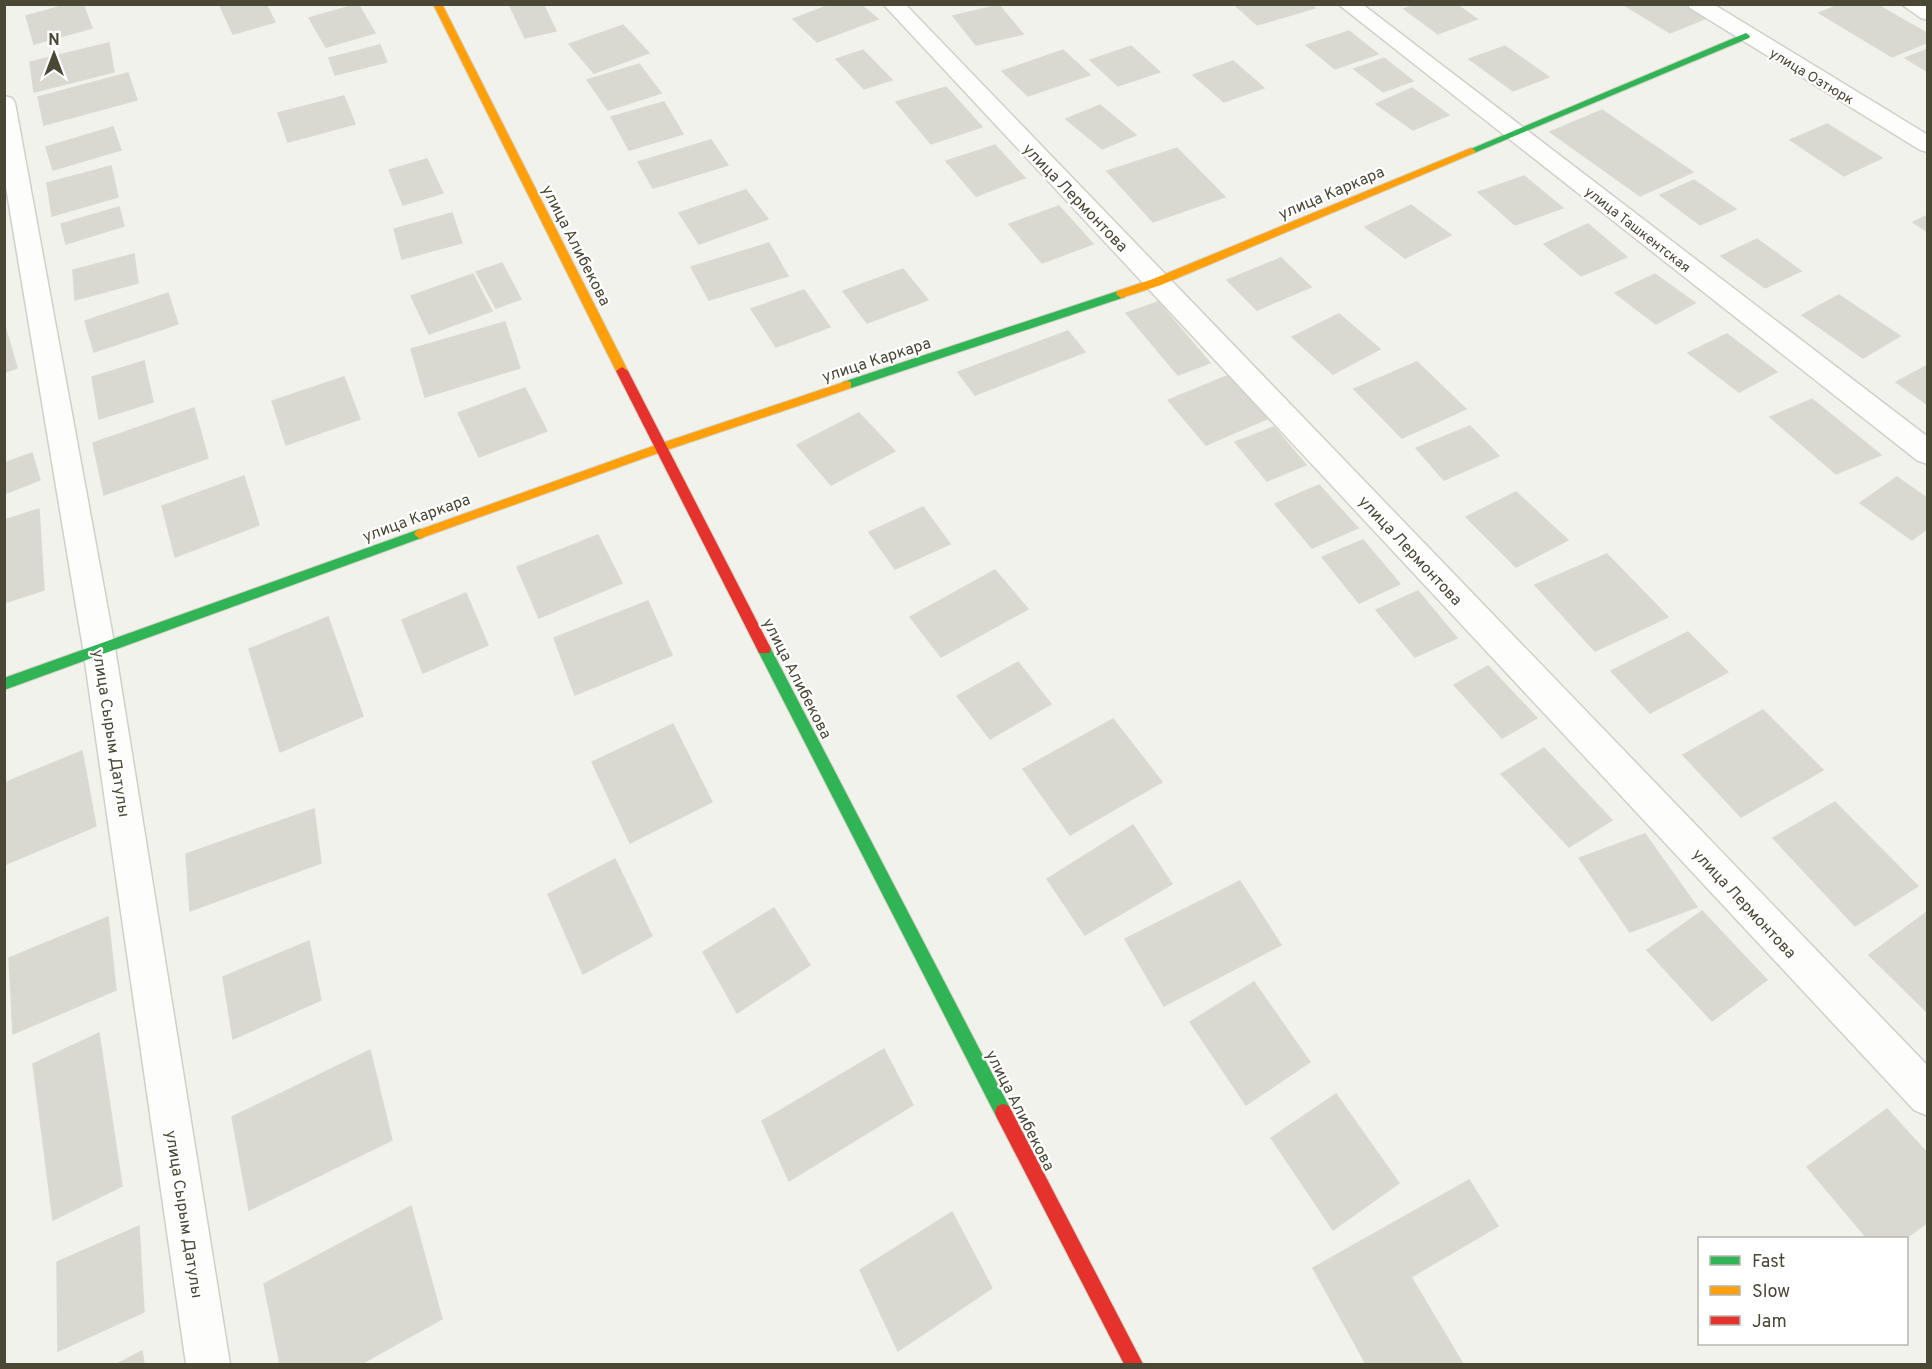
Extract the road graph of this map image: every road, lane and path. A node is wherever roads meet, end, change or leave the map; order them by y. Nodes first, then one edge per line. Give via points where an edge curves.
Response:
1 (437, 4) edge
2 (893, 4) edge
3 (1348, 4) edge
4 (1697, 4) edge
5 (1911, 4) edge
6 (1928, 14) edge
7 (1746, 36) junction
8 (4, 104) edge
9 (1514, 133) junction
10 (1928, 145) edge
11 (1157, 282) junction
12 (660, 448) junction
13 (1928, 453) edge
14 (99, 648) junction
15 (4, 684) edge
16 (1928, 1096) edge
17 (208, 1365) edge
18 (1134, 1365) edge

1 - 12 street, улица Алибекова
2 - 11 street, улица Лермонтова
3 - 9 street, улица Ташкентская
4 - 7 street, улица Озтюрк
5 - 6 street
7 - 9 street, улица Каркара
7 - 10 street, улица Озтюрк
8 - 14 street, улица Сырым Датулы
9 - 11 street, улица Каркара
9 - 13 street, улица Ташкентская
11 - 12 street, улица Каркара
11 - 16 street, улица Лермонтова
12 - 14 street, улица Каркара
12 - 18 street, улица Алибекова
14 - 15 street, улица Каркара
14 - 17 street, улица Сырым Датулы

